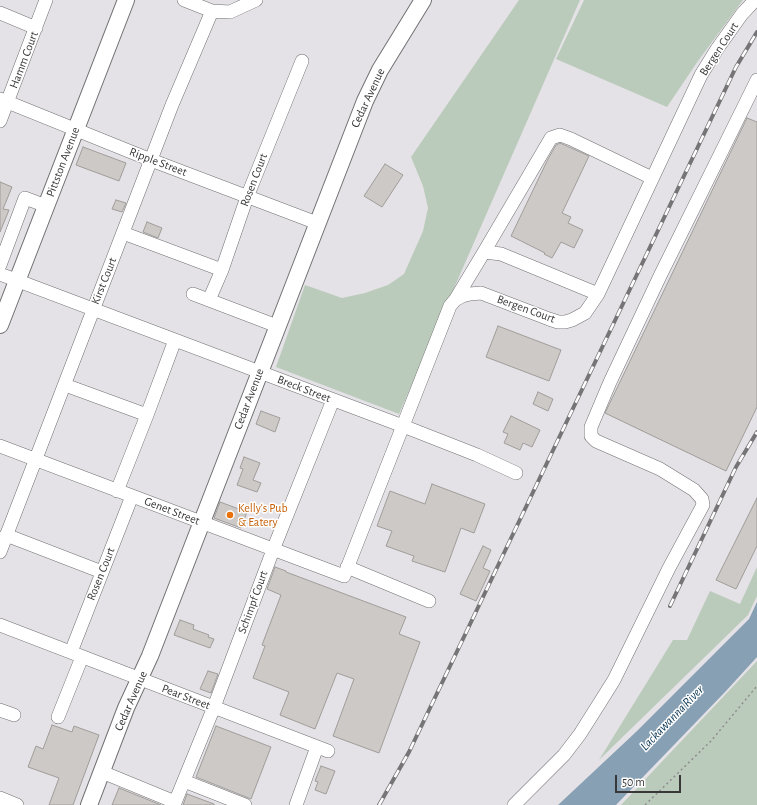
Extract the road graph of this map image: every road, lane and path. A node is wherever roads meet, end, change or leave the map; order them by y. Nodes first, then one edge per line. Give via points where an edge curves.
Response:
1 (46, 0) edge
2 (126, 0) edge
3 (184, 0) edge
4 (423, 0) edge
5 (755, 0) edge
6 (248, 2) edge
7 (212, 11) junction
8 (0, 13) edge
9 (36, 28) junction
10 (302, 61) dead end
11 (757, 80) edge
12 (4, 101) edge
13 (0, 121) edge
14 (75, 130) junction
15 (151, 160) junction
16 (652, 178) junction
17 (247, 197) junction
18 (46, 206) junction
19 (317, 223) junction
20 (123, 234) junction
21 (484, 252) junction
22 (0, 265) edge
23 (222, 270) junction
24 (0, 274) edge
25 (17, 280) junction
26 (193, 294) dead end
27 (598, 294) junction
28 (209, 300) junction
29 (455, 300) junction
30 (93, 310) junction
31 (0, 325) edge
32 (277, 326) junction
33 (175, 340) junction
34 (259, 372) junction
35 (65, 385) junction
36 (333, 400) junction
37 (147, 415) junction
38 (403, 426) junction
39 (0, 446) edge
40 (36, 460) junction
41 (516, 473) dead end
42 (116, 491) junction
43 (132, 496) junction
44 (201, 523) junction
45 (6, 535) junction
46 (273, 550) junction
47 (0, 552) edge
48 (102, 572) junction
49 (345, 572) junction
50 (429, 601) dead end
51 (0, 625) edge
52 (0, 632) edge
53 (34, 646) dead end
54 (76, 655) junction
55 (140, 679) junction
56 (757, 686) edge
57 (214, 707) junction
58 (0, 710) edge
59 (14, 715) dead end
60 (58, 717) dead end
61 (102, 772) junction
62 (184, 781) junction
63 (174, 804) edge
64 (89, 805) edge
65 (246, 805) edge
66 (296, 805) edge
67 (514, 805) edge
68 (645, 805) edge

1 - 9 street, Hamm Court
2 - 14 main road, Pittston Avenue
3 - 7 street
4 - 19 main road, Cedar Avenue via 372,86
5 - 16 street, Bergen Court via 742,14 701,75
6 - 7 street via 230,12
7 - 15 street, Kirst Court
8 - 9 street
9 - 12 street, Hamm Court
10 - 17 street, Rosen Court
11 - 67 street via 610,382 591,427 591,436 596,441 660,469 694,490 702,499 702,505 614,680 564,755
12 - 13 street, Hamm Court
12 - 14 street, Ripple Street
14 - 15 street, Ripple Street
14 - 18 main road, Pittston Avenue
15 - 17 street, Ripple Street
15 - 20 street, Kirst Court
16 - 21 street via 571,139 560,135 551,138
16 - 27 street, Bergen Court
17 - 19 street, Ripple Street
17 - 23 street, Rosen Court
18 - 22 street via 25,198
18 - 25 main road, Pittston Avenue
19 - 32 main road, Cedar Avenue
20 - 23 street
20 - 30 street, Kirst Court
21 - 27 street via 501,254
21 - 29 street
23 - 28 street, Rosen Court
24 - 25 street, Breck Street
25 - 30 street, Breck Street
25 - 31 main road, Pittston Avenue
26 - 28 street
27 - 29 street, Bergen Court via 580,317 565,322 549,319 481,293
28 - 32 street
29 - 38 street via 446,314
30 - 33 street, Breck Street
30 - 35 street, Kirst Court
32 - 34 main road, Cedar Avenue
33 - 34 street, Breck Street
33 - 37 street
34 - 36 street, Breck Street
34 - 44 main road, Cedar Avenue
35 - 37 street
35 - 40 street, Kirst Court
36 - 38 street, Breck Street
36 - 46 street, Schimpf Court
37 - 42 street
38 - 41 street, Breck Street
38 - 49 street
39 - 40 street, Genet Street
40 - 42 street, Genet Street
40 - 45 street, Kirst Court
42 - 43 street, Genet Street
43 - 44 street, Genet Street
43 - 48 street, Rosen Court
44 - 46 street, Genet Street
44 - 55 main road, Cedar Avenue
45 - 47 street, Kirst Court
45 - 48 street
46 - 49 street, Genet Street
46 - 57 street, Schimpf Court
48 - 54 street, Rosen Court
49 - 50 street, Genet Street
51 - 54 street, Pear Street
52 - 53 street
54 - 55 street, Pear Street
54 - 60 street, Rosen Court
55 - 57 street, Pear Street
55 - 61 main road, Cedar Avenue
56 - 68 path via 711,741
57 - 62 street, Schimpf Court
57 - 66 street, Pear Street via 323,749
58 - 59 street
61 - 63 street
61 - 64 main road, Cedar Avenue
62 - 63 street, Schimpf Court
62 - 65 street

